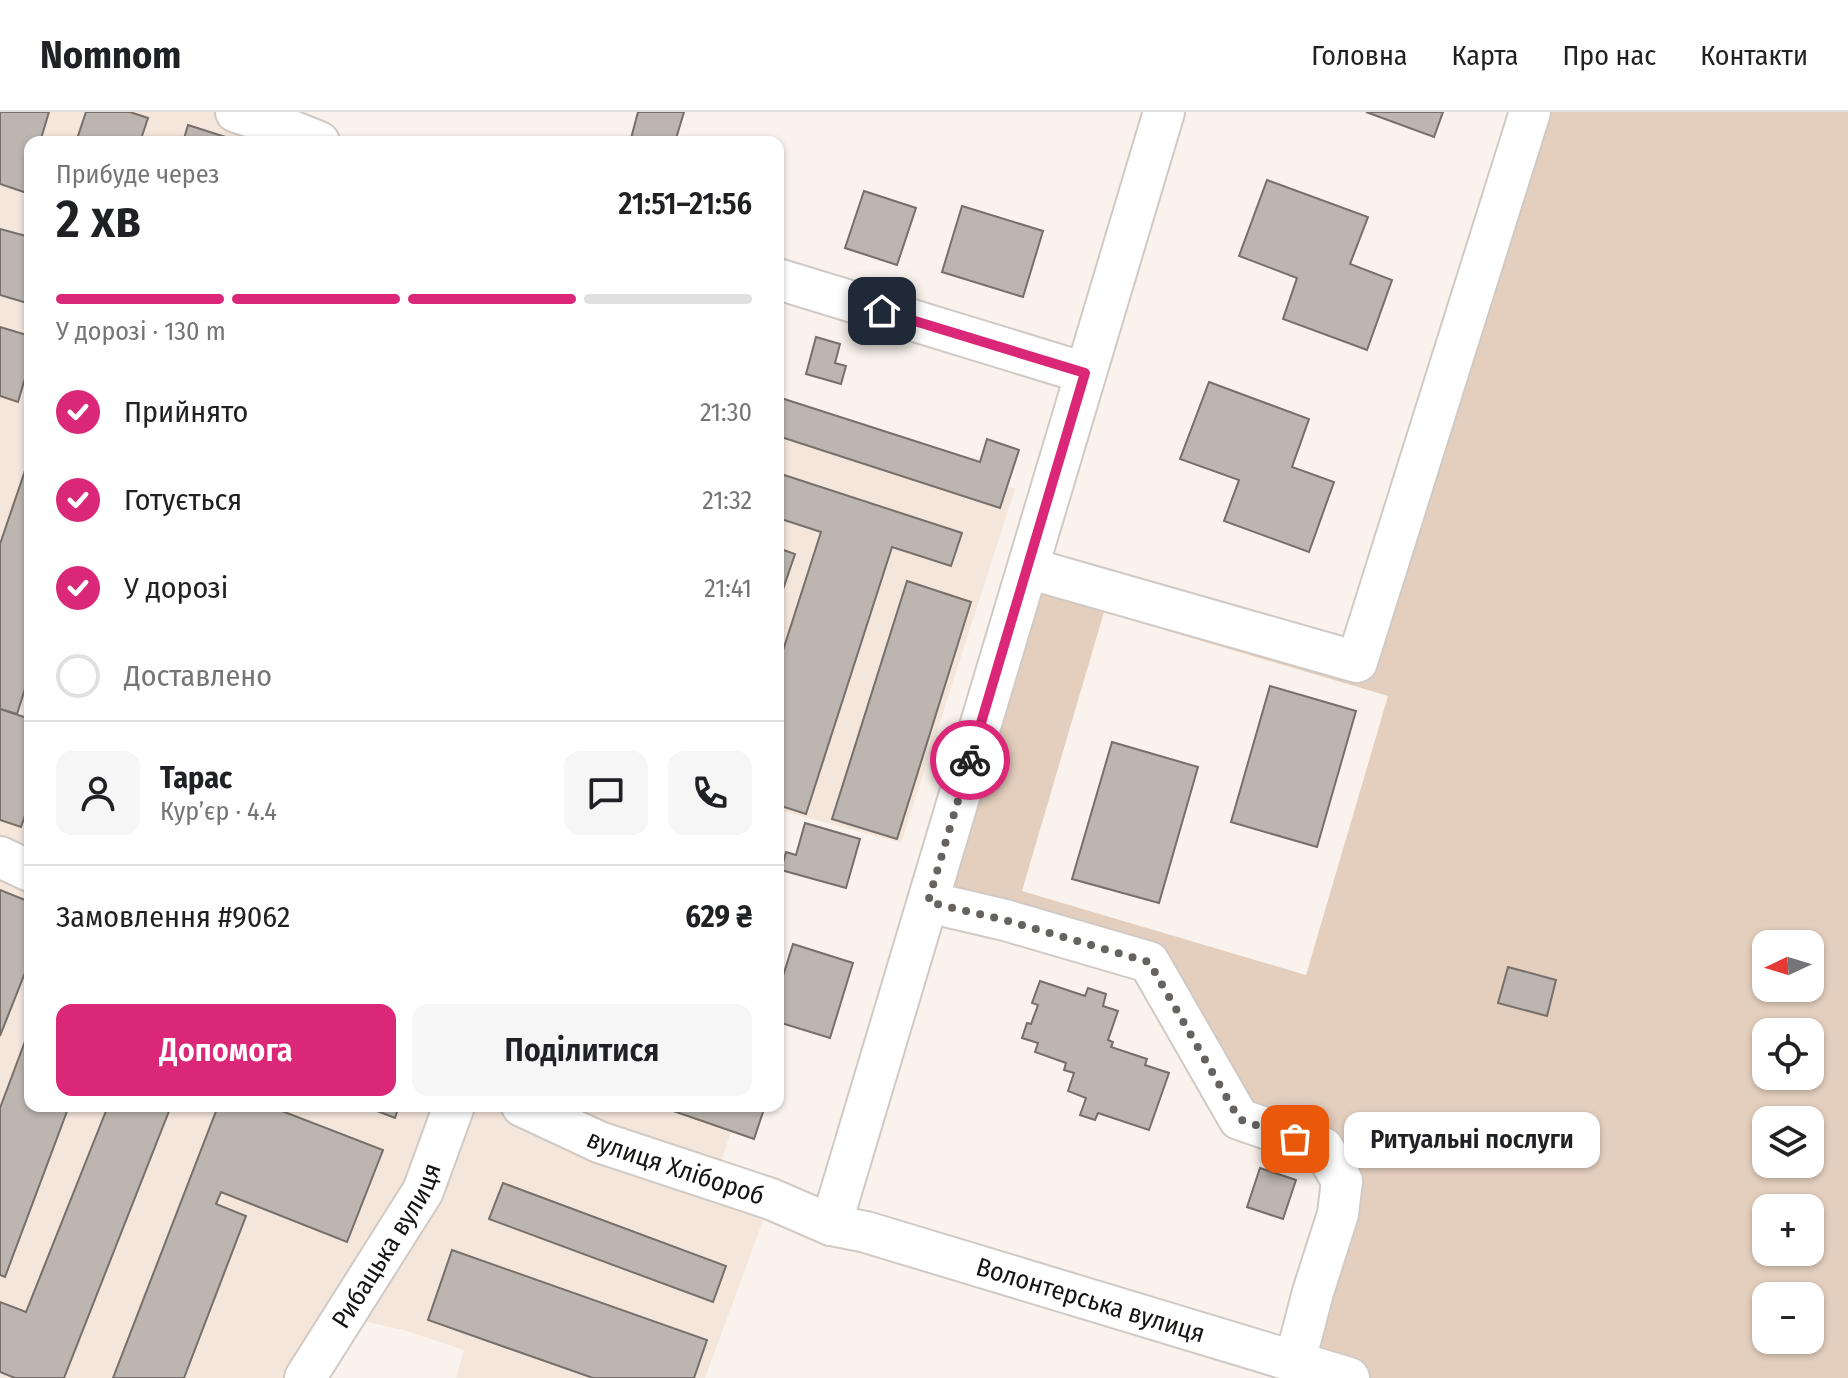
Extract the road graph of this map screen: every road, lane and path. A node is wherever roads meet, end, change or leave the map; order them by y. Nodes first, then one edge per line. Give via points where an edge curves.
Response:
1 (236, 112) edge
2 (1164, 112) edge
3 (1530, 112) edge
4 (304, 136) edge
5 (784, 281) edge
6 (1085, 373) junction
7 (1028, 568) junction
8 (0, 857) edge
9 (24, 868) edge
10 (928, 902) junction
11 (452, 1112) edge
12 (535, 1112) edge
13 (831, 1225) junction
14 (1295, 1361) junction
15 (305, 1378) edge
16 (1349, 1378) edge

1 - 4 street
2 - 6 street
3 - 7 street via 1357,662
5 - 6 street
6 - 7 street
7 - 10 street
8 - 9 street
10 - 13 street
10 - 14 street via 1149,962 1239,1119 1323,1148 1342,1181 1338,1214
11 - 15 street, Рибацька вулиця via 423,1191
12 - 13 street, вулиця Хлібороб via 599,1142 771,1199
13 - 14 street, Волонтерська вулиця
14 - 16 street, Волонтерська вулиця

